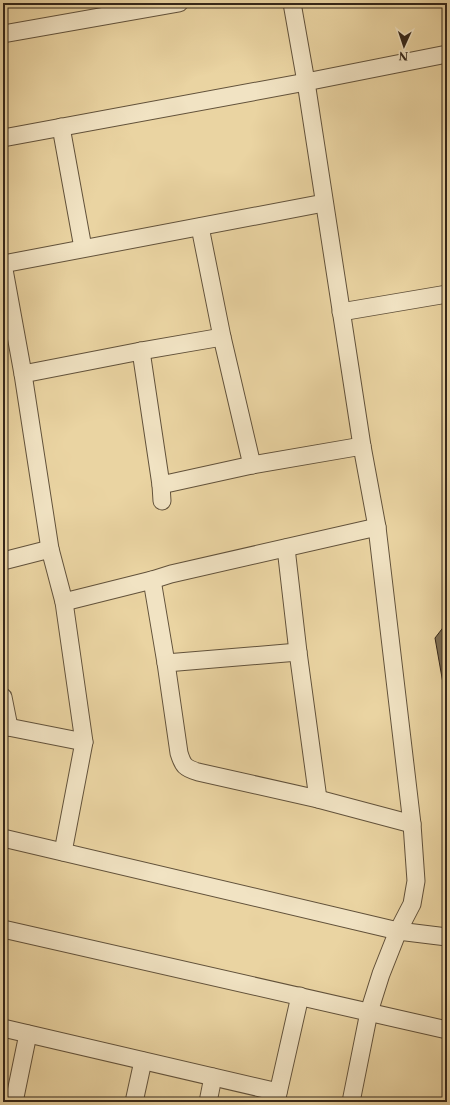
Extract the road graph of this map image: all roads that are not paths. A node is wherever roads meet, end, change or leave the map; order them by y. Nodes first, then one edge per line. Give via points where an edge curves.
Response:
1 (179, 3) edge
2 (292, 3) edge
3 (3, 34) edge
4 (447, 54) edge
5 (306, 82) junction
6 (61, 127) junction
7 (3, 138) edge
8 (324, 203) junction
9 (200, 227) junction
10 (83, 248) junction
11 (3, 264) edge
12 (447, 294) edge
13 (341, 312) junction
14 (222, 337) junction
15 (141, 351) junction
16 (23, 374) junction
17 (362, 446) junction
18 (252, 465) junction
19 (377, 527) junction
20 (286, 548) junction
21 (50, 549) junction
22 (3, 561) edge
23 (152, 580) junction
24 (64, 602) junction
25 (298, 652) junction
26 (166, 663) junction
27 (3, 697) edge
28 (6, 726) edge
29 (84, 742) junction
30 (318, 799) junction
31 (412, 824) junction
32 (3, 838) edge
33 (63, 852) junction
34 (3, 929) edge
35 (398, 931) junction
36 (447, 937) edge
37 (300, 996) junction
38 (369, 1012) junction
39 (3, 1028) edge
40 (447, 1030) edge
41 (28, 1034) junction
42 (143, 1061) junction
43 (213, 1077) junction
44 (277, 1097) edge
45 (14, 1102) edge
46 (134, 1102) edge
47 (208, 1102) edge
48 (351, 1102) edge

1 - 3 street
2 - 5 street
4 - 5 street
5 - 6 street
5 - 8 street
6 - 7 street
6 - 10 street
8 - 9 street
8 - 13 street
9 - 10 street
9 - 14 street
10 - 11 street
11 - 16 street
12 - 13 street
13 - 17 street
14 - 15 street
14 - 18 street
15 - 16 street
15 - 18 street via 162,493
16 - 21 street
17 - 18 street
17 - 19 street
19 - 20 street
19 - 31 street
20 - 23 street
20 - 25 street
21 - 22 street
21 - 24 street
23 - 24 street
23 - 26 street
24 - 29 street
25 - 26 street
25 - 30 street
26 - 30 street via 179,753 187,768
27 - 28 street
28 - 29 street
29 - 33 street
30 - 31 street
31 - 35 street via 416,881 412,904
32 - 33 street
33 - 35 street
34 - 37 street
35 - 36 street
35 - 38 street
37 - 38 street
37 - 44 street
38 - 40 street
38 - 48 street
39 - 41 street
41 - 42 street
41 - 45 street
42 - 43 street
42 - 46 street
43 - 44 street
43 - 47 street

